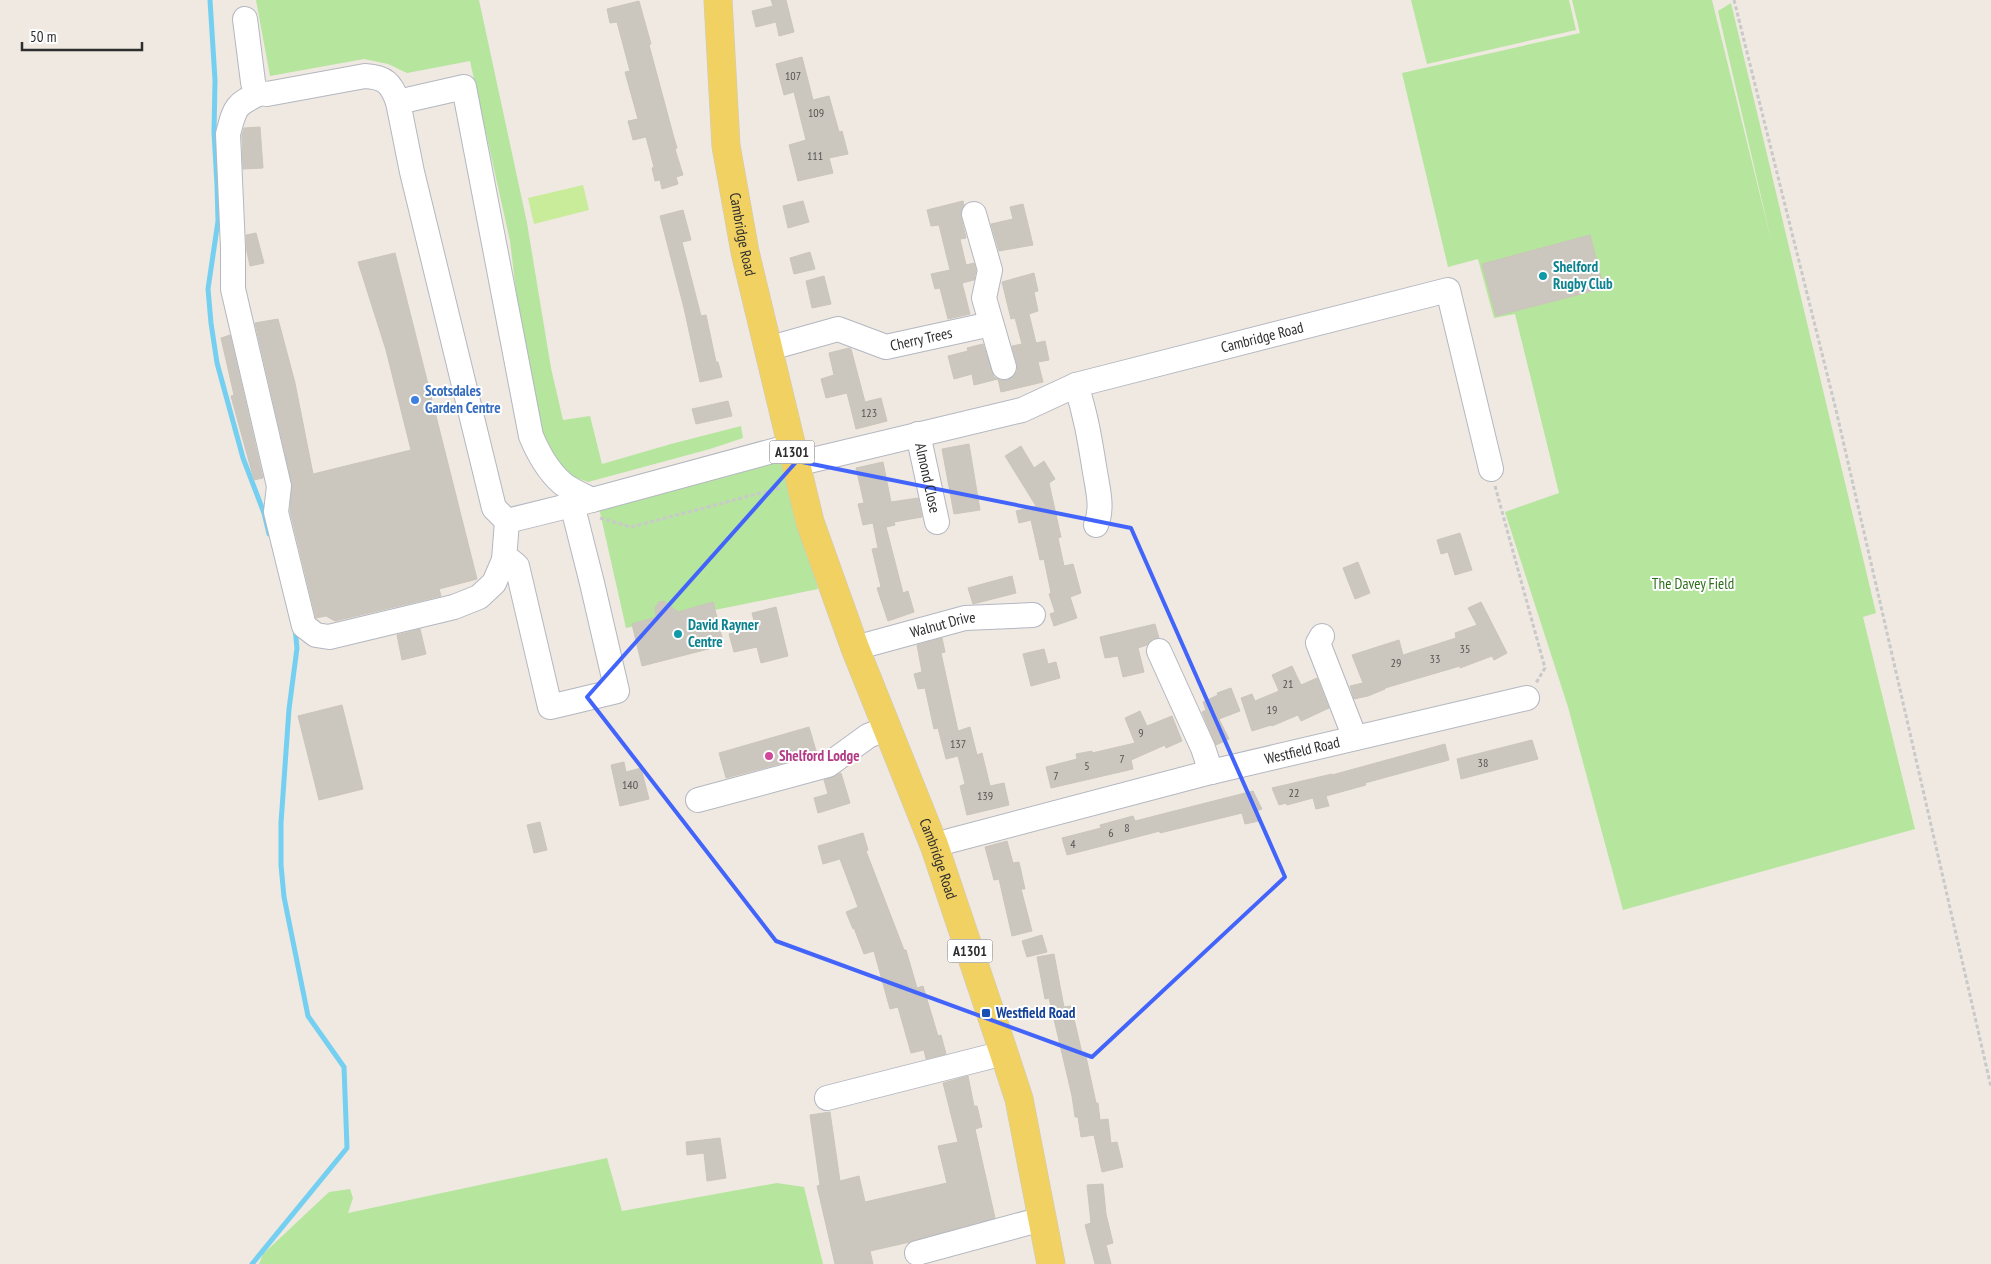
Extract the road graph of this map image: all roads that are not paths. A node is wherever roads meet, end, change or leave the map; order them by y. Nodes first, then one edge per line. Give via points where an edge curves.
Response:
1 (718, 0) edge
2 (245, 19) dead end
3 (260, 93) junction
4 (398, 102) junction
5 (974, 214) dead end
6 (991, 324) junction
7 (767, 349) junction
8 (1004, 367) dead end
9 (1076, 385) junction
10 (918, 434) junction
11 (796, 464) junction
12 (1491, 469) road end
13 (580, 508) junction
14 (506, 521) junction
15 (937, 522) dead end
16 (1096, 525) dead end
17 (504, 560) junction
18 (1032, 615) dead end
19 (1322, 636) dead end
20 (855, 648) junction
21 (1159, 652) dead end
22 (1527, 698) road end
23 (887, 728) junction
24 (1355, 738) junction
25 (1210, 772) junction
26 (698, 800) dead end
27 (934, 845) junction
28 (1004, 1052) junction
29 (827, 1098) dead end
30 (1042, 1219) junction
31 (916, 1253) dead end
32 (1051, 1264) edge

1 - 7 main road, Cambridge Road / A1301 via 726,146
2 - 3 street via 253,82 255,90
3 - 4 street via 380,76 393,88
3 - 17 street via 240,103 228,134 233,289 279,486 276,512 304,626 316,635 328,637 454,607 479,597 494,583
4 - 13 street via 464,88 531,436 539,455
4 - 14 street via 494,508
5 - 6 street via 990,270 984,298
6 - 7 street, Cherry Trees via 886,347 838,329
6 - 8 street
7 - 11 main road, Cambridge Road / A1301
9 - 10 street, Cambridge Road via 1022,410
9 - 12 street, Cambridge Road via 1448,290
9 - 16 street via 1090,434 1099,499
10 - 11 street, Cambridge Road
10 - 15 street, Almond Close
11 - 13 street
11 - 20 main road, Cambridge Road / A1301 via 810,522
13 - 14 street
13 - 17 street via 592,583 617,691 550,707 517,566
14 - 17 street
18 - 20 street, Walnut Drive via 965,618
19 - 24 street via 1318,643
20 - 23 main road, Cambridge Road / A1301
21 - 25 street via 1203,748
22 - 24 street, Westfield Road
23 - 26 street via 868,736 828,765
23 - 27 main road, Cambridge Road / A1301
24 - 25 street, Westfield Road
25 - 27 street, Westfield Road
27 - 28 main road, Cambridge Road / A1301
28 - 29 street
28 - 30 main road, Cambridge Road / A1301 via 1019,1099
30 - 31 street
30 - 32 main road, Cambridge Road / A1301

